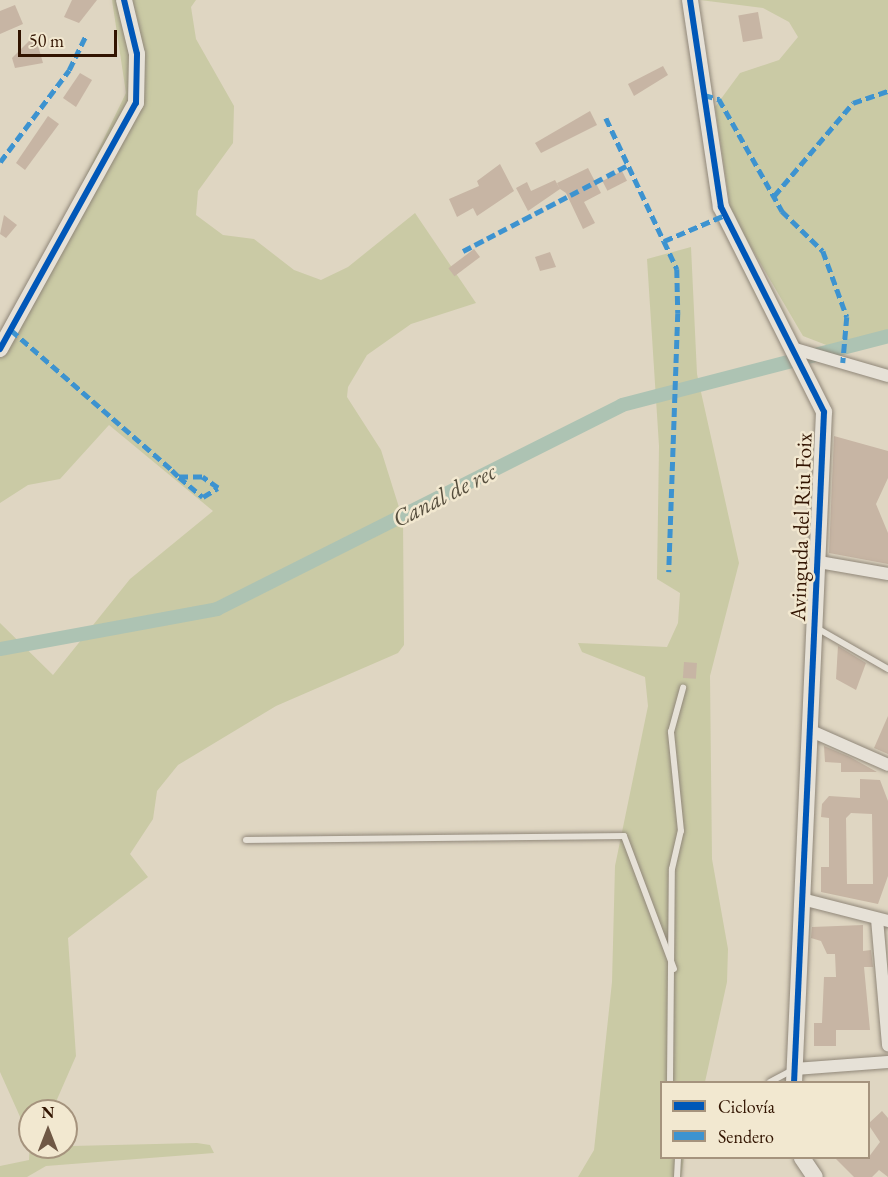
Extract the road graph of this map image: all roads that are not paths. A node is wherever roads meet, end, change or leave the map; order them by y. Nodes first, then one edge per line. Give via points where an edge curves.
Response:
1 (124, 0) edge
2 (690, 0) edge
3 (0, 349) edge
4 (795, 349) junction
5 (888, 376) edge
6 (819, 562) junction
7 (888, 574) edge
8 (815, 626) junction
9 (888, 669) edge
10 (683, 688) dead end
11 (809, 730) junction
12 (888, 765) edge
13 (246, 840) dead end
14 (802, 899) junction
15 (882, 920) edge
16 (674, 969) junction
17 (888, 1046) edge
18 (888, 1062) edge
19 (794, 1076) edge
20 (670, 1081) edge
21 (777, 1081) edge
22 (678, 1159) edge
23 (803, 1159) edge
24 (677, 1177) edge
25 (815, 1177) edge

1 - 3 street via 137,54 136,103
2 - 4 street, Avinguda del Riu Foix via 721,207
4 - 5 street
4 - 6 street, Avinguda del Riu Foix via 824,412
6 - 7 street
6 - 8 street, Avinguda del Riu Foix
8 - 9 lane
8 - 11 street, Avinguda del Riu Foix
10 - 16 lane via 671,732 681,831 672,869
11 - 12 street
11 - 14 street, Avinguda del Riu Foix
13 - 16 lane via 624,837
14 - 15 street
14 - 19 street, Avinguda del Riu Foix
15 - 17 street
16 - 20 lane
18 - 19 street
19 - 21 lane
22 - 24 lane
23 - 25 street

